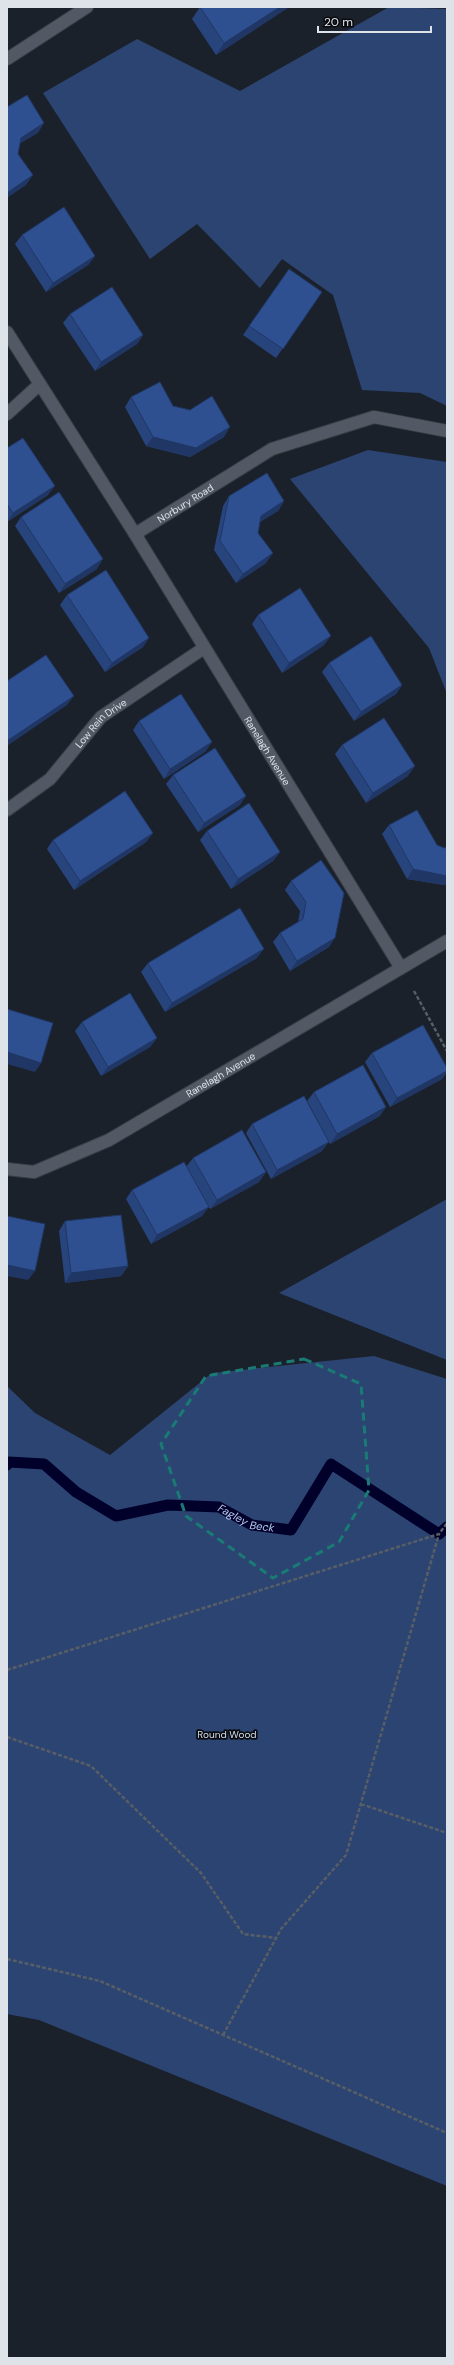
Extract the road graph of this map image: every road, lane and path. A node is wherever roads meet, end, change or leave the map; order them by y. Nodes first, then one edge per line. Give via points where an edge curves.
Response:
1 (87, 7) edge
2 (7, 59) edge
3 (7, 332) edge
4 (40, 384) junction
5 (7, 414) edge
6 (447, 431) edge
7 (134, 534) junction
8 (204, 648) junction
9 (7, 810) edge
10 (447, 941) edge
11 (401, 968) junction
12 (447, 1051) edge
13 (7, 1169) edge
14 (447, 1523) edge
15 (439, 1534) junction
16 (7, 1670) edge
17 (7, 1737) edge
18 (361, 1804) junction
19 (447, 1833) edge
20 (276, 1938) junction
21 (7, 1959) edge
22 (223, 2035) junction
23 (447, 2133) edge

1 - 2 street
3 - 4 street
4 - 5 street
4 - 7 street
6 - 7 street, Norbury Road via 374,417 272,449
7 - 8 street, Ranelagh Avenue
8 - 9 street, Low Rein Drive via 101,717 50,779
8 - 11 street, Ranelagh Avenue
10 - 11 street, Ranelagh Avenue
11 - 12 path
11 - 13 street, Ranelagh Avenue via 109,1140 34,1172
14 - 15 path
15 - 16 path
15 - 18 path
17 - 20 path via 91,1766 201,1873 243,1934
18 - 19 path
18 - 20 path via 346,1855
20 - 22 path
21 - 22 path via 100,1981
22 - 23 path

